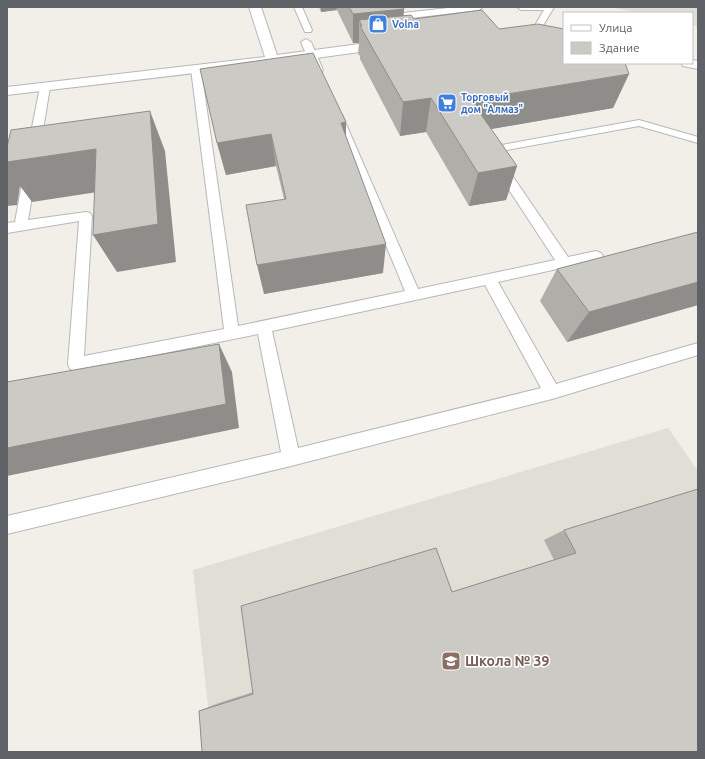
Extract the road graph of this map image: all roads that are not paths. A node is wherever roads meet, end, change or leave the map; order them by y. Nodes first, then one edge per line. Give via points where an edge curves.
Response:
1 (255, 7) edge
2 (298, 7) edge
3 (479, 7) edge
4 (521, 7) edge
5 (550, 8) edge
6 (394, 16) edge
7 (521, 32) edge
8 (535, 32) junction
9 (550, 33) edge
10 (309, 42) junction
11 (398, 43) edge
12 (272, 60) junction
13 (196, 69) junction
14 (324, 83) edge
15 (45, 87) junction
16 (7, 91) edge
17 (333, 105) edge
18 (698, 140) edge
19 (21, 151) edge
20 (33, 156) junction
21 (14, 227) edge
22 (596, 256) dead end
23 (565, 264) junction
24 (488, 279) junction
25 (414, 296) junction
26 (264, 327) junction
27 (232, 334) junction
28 (698, 349) edge
29 (552, 392) junction
30 (291, 458) junction
31 (7, 525) edge

1 - 12 street
2 - 10 lane
3 - 6 lane
4 - 5 lane
5 - 8 lane
7 - 8 street
8 - 9 street
10 - 11 street
10 - 12 street
10 - 14 lane
12 - 13 street
13 - 15 street
13 - 27 lane
15 - 16 street
15 - 20 lane
17 - 25 lane
18 - 23 lane via 639,123 488,150
19 - 20 lane
20 - 21 lane
21 - 27 lane via 86,216 76,364
22 - 23 lane
23 - 24 lane
24 - 25 lane
24 - 29 lane
25 - 26 lane
26 - 27 lane
26 - 30 lane
28 - 29 lane
29 - 30 lane
30 - 31 lane

